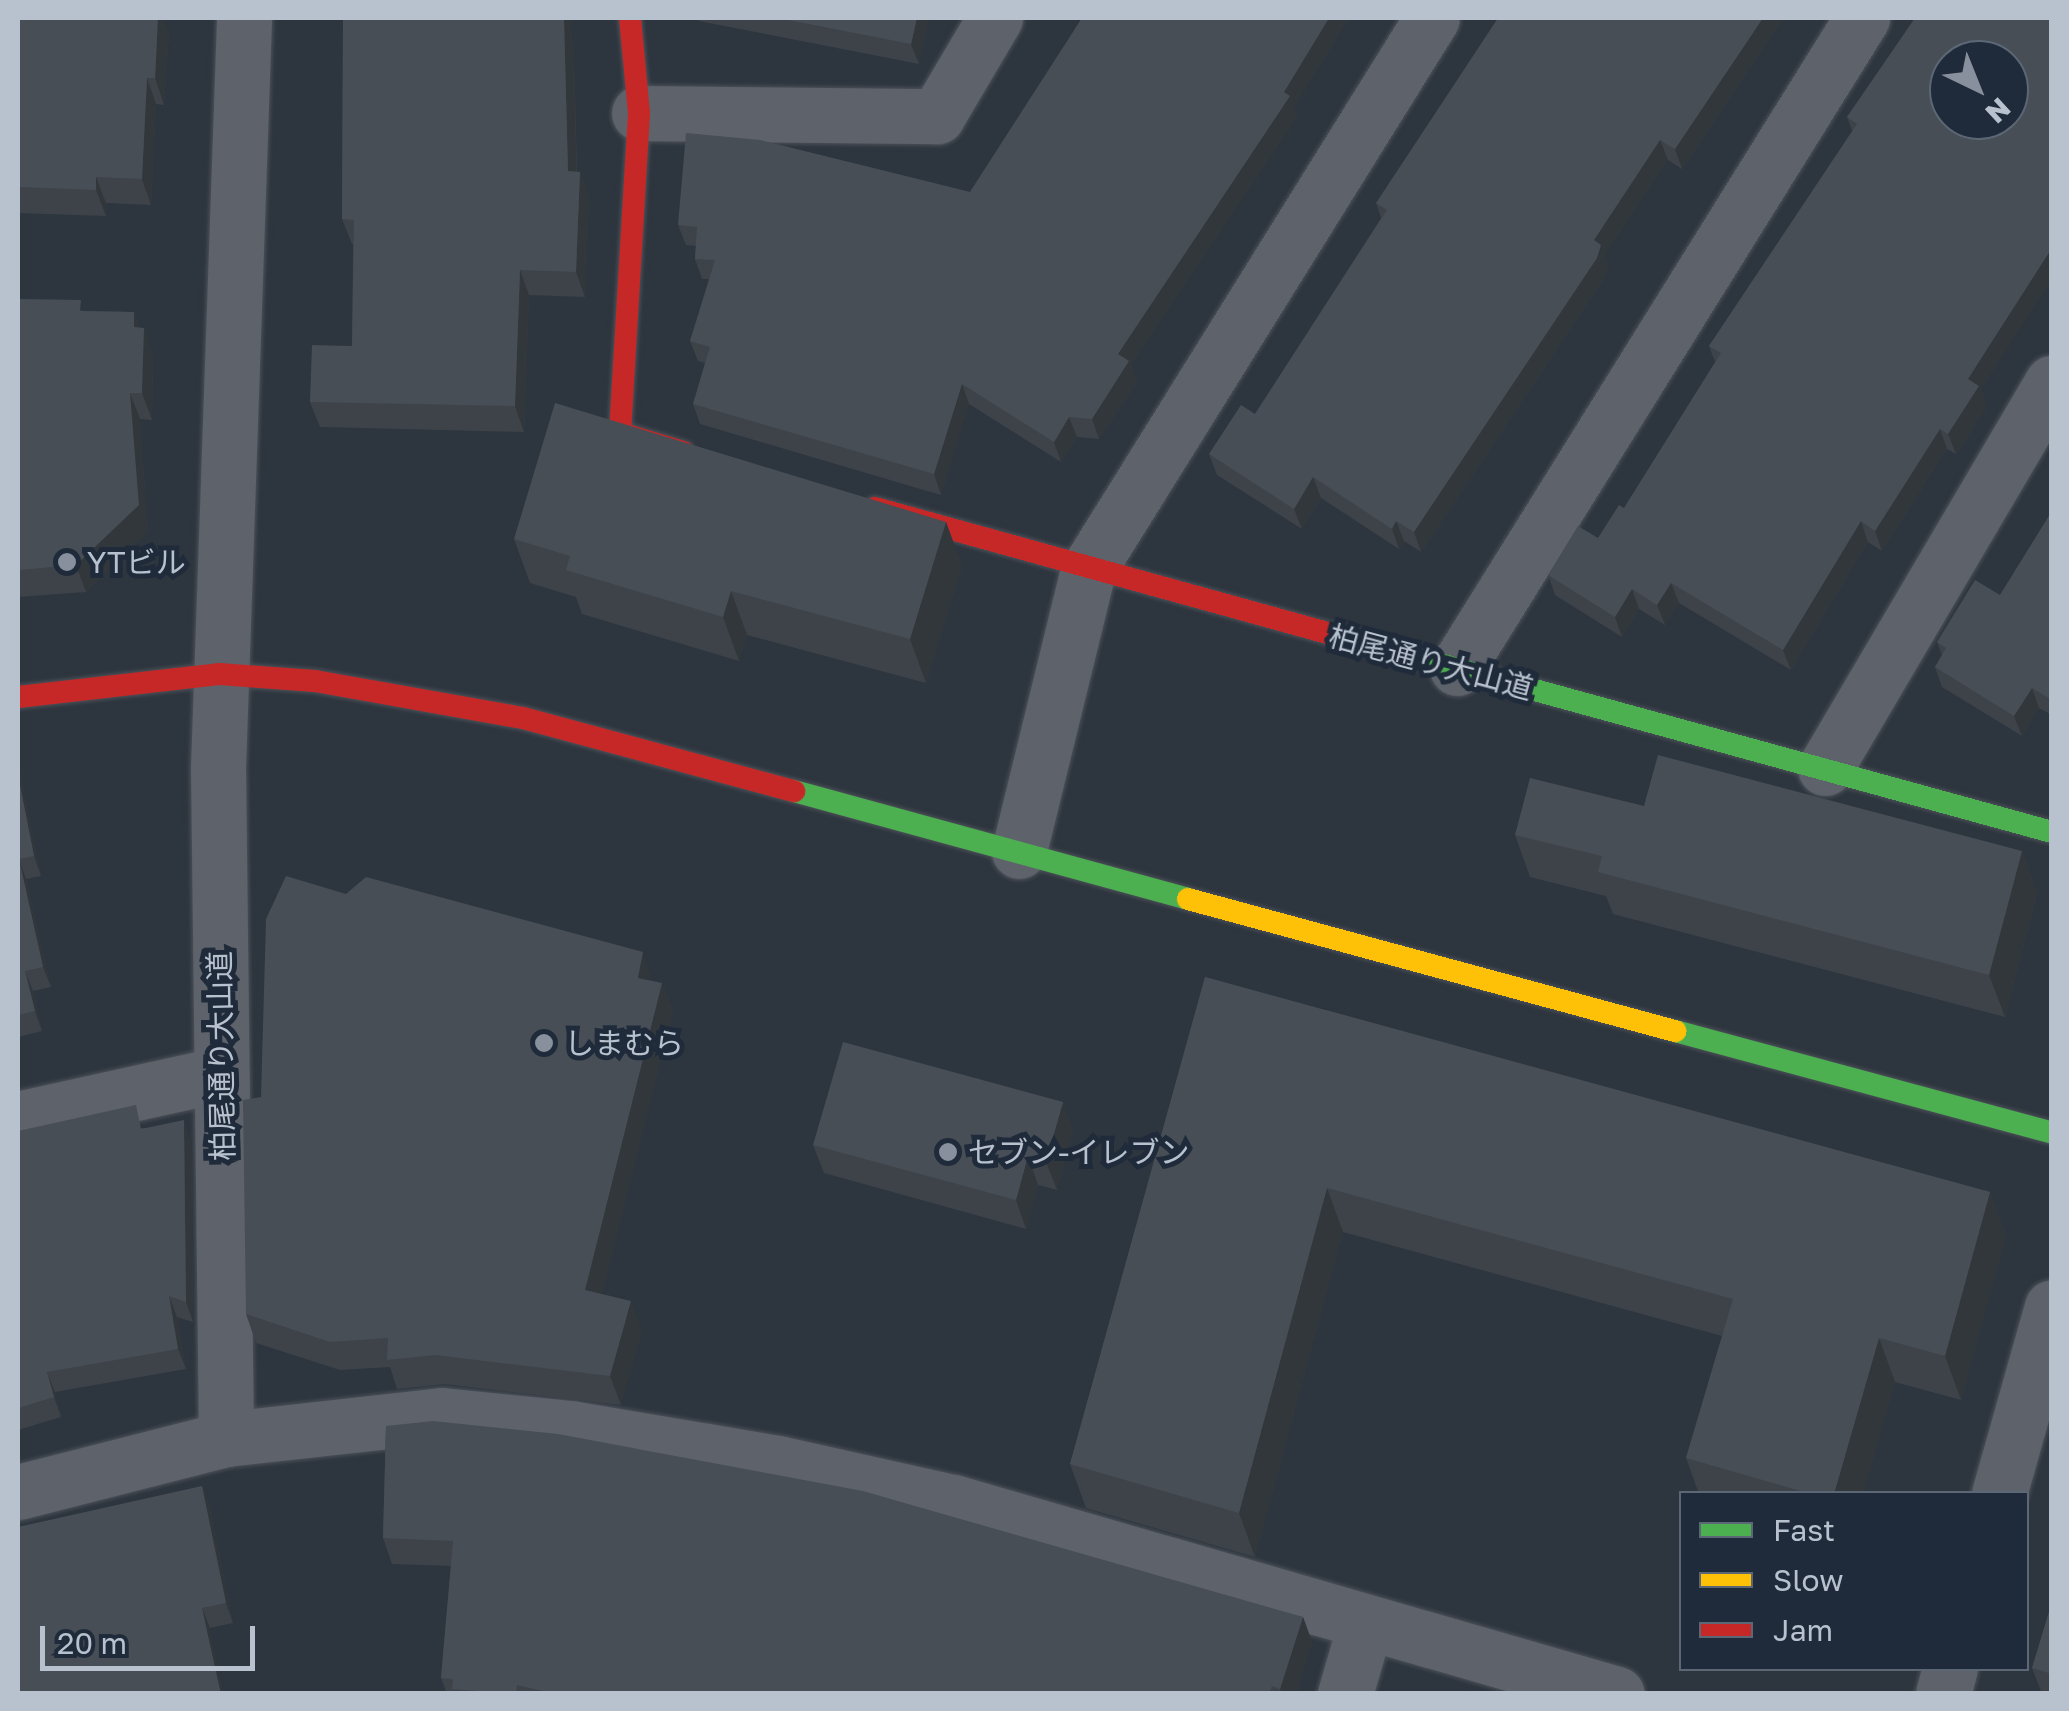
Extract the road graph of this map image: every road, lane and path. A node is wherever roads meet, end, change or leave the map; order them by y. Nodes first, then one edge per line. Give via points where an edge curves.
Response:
1 (244, 18) edge
2 (630, 18) edge
3 (995, 18) edge
4 (1432, 18) edge
5 (1862, 18) edge
6 (639, 114) junction
7 (2052, 383) edge
8 (714, 461) edge
9 (844, 499) edge
10 (1088, 570) junction
11 (1457, 668) junction
12 (219, 674) junction
13 (18, 697) edge
14 (1825, 768) junction
15 (2052, 832) edge
16 (1019, 851) junction
17 (221, 1074) junction
18 (18, 1119) edge
19 (2052, 1133) edge
20 (2052, 1307) edge
21 (226, 1439) junction
22 (2000, 1491) edge
23 (18, 1492) edge
24 (1365, 1625) junction
25 (1344, 1694) edge
26 (1617, 1694) edge

1 - 12 street, 柏尾通り大山道
2 - 6 street
3 - 6 street via 937,116
4 - 10 street
5 - 11 street
6 - 8 street via 620,434
7 - 14 street
9 - 10 street, 柏尾通り大山道
10 - 11 street, 柏尾通り大山道
10 - 16 street
11 - 14 street, 柏尾通り大山道
12 - 13 street
12 - 16 street via 315,680 523,718
12 - 17 street, 柏尾通り大山道
14 - 15 street, 柏尾通り大山道
16 - 19 street
17 - 18 street
17 - 21 street, 柏尾通り大山道
20 - 22 street
21 - 23 street
21 - 24 street via 442,1414 571,1428 953,1502
24 - 25 street
24 - 26 street

